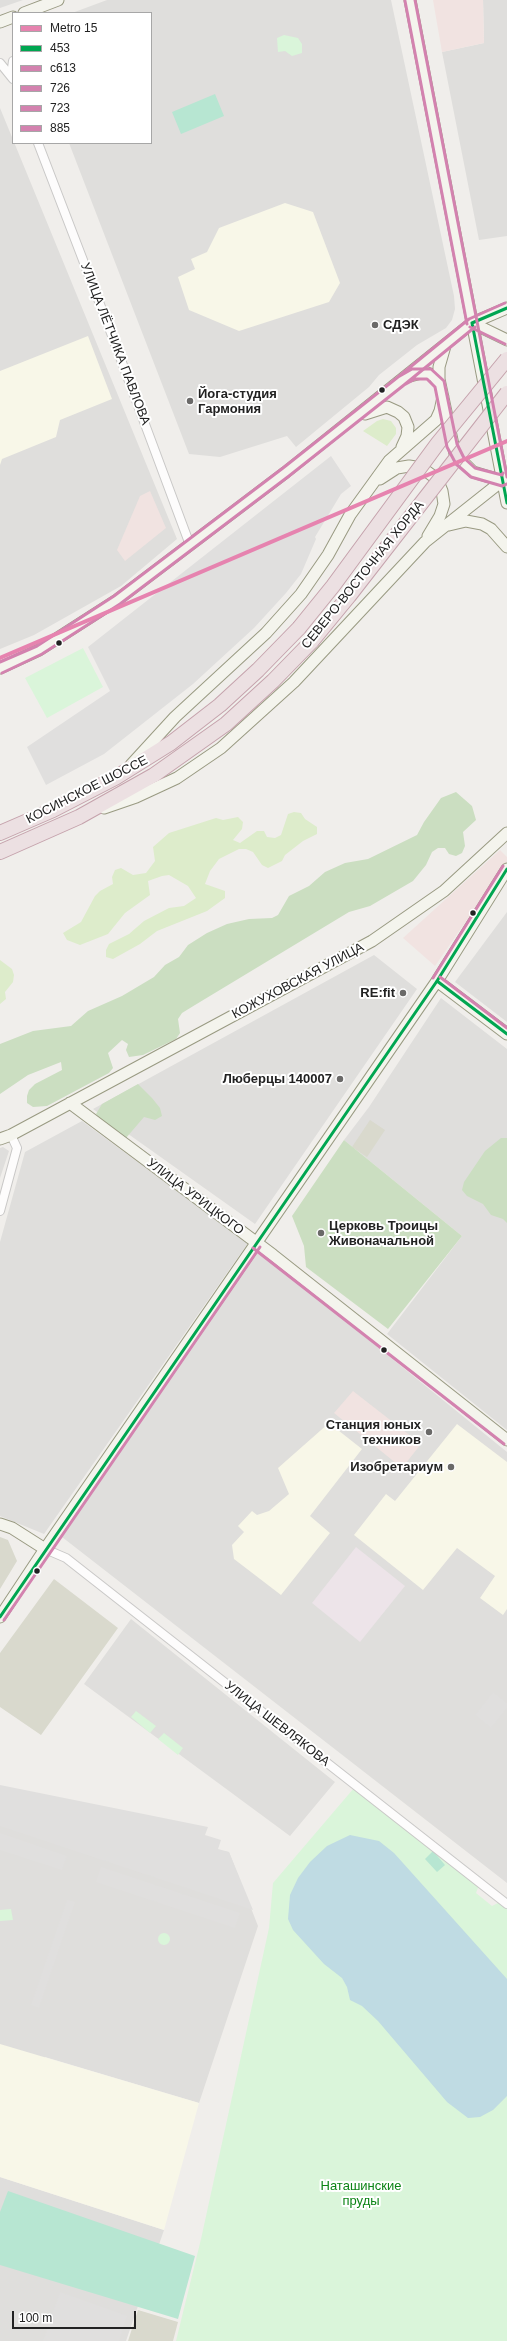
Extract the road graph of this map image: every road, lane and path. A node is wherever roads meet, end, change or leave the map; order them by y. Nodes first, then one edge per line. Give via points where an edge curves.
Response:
1 (58, 0) edge
2 (410, 0) edge
3 (27, 12) edge
4 (12, 17) edge
5 (0, 22) edge
6 (0, 63) edge
7 (12, 77) edge
8 (38, 144) edge
9 (507, 308) edge
10 (472, 323) junction
11 (507, 340) edge
12 (445, 345) junction
13 (507, 359) edge
14 (401, 381) junction
15 (440, 384) junction
16 (507, 393) edge
17 (442, 397) junction
18 (357, 416) junction
19 (401, 449) junction
20 (505, 479) edge
21 (370, 487) junction
22 (507, 503) edge
23 (444, 526) junction
24 (424, 542) junction
25 (190, 545) junction
26 (507, 547) edge
27 (0, 668) edge
28 (171, 743) joint
29 (115, 778) junction
30 (79, 817) junction
31 (0, 833) edge
32 (507, 833) edge
33 (507, 841) edge
34 (494, 845) junction
35 (0, 852) edge
36 (507, 869) edge
37 (437, 981) junction
38 (507, 1034) edge
39 (70, 1103) junction
40 (11, 1135) junction
41 (0, 1139) edge
42 (0, 1211) edge
43 (256, 1244) junction
44 (507, 1440) edge
45 (0, 1524) edge
46 (45, 1549) junction
47 (0, 1617) edge
48 (507, 1904) edge

1 - 3 street
2 - 10 street
4 - 5 street
6 - 7 street
8 - 25 street, УЛИЦА ЛЁТЧИКА ПАВЛОВА
9 - 10 street
10 - 11 street
10 - 12 street
10 - 20 street
12 - 14 street
12 - 15 street via 439,367
13 - 28 highway, СЕВЕРО-ВОСТОЧНАЯ ХОРДА, bridge via 438,443 299,628 220,705
14 - 15 street via 425,372 434,376
14 - 18 street
15 - 17 street
16 - 30 highway, СЕВЕРО-ВОСТОЧНАЯ ХОРДА, bridge via 349,596 312,641 273,681 226,724 154,775
17 - 19 street via 436,420
17 - 20 street via 452,446 460,461 474,472
18 - 19 street via 381,408 398,412 408,427
18 - 25 street
19 - 21 street
20 - 22 street
20 - 23 street
21 - 24 street via 392,471 403,467 422,468 432,475 440,484 444,504 440,516
21 - 29 street via 350,515 315,575 284,613 238,661 175,717
23 - 24 street
23 - 26 street via 466,521 477,522 491,529
24 - 30 street via 294,682 221,748 178,778
25 - 27 street via 122,597 70,631 39,650
28 - 29 highway, КОСИНСКОЕ ШОССЕ
29 - 31 highway, КОСИНСКОЕ ШОССЕ via 53,810
30 - 35 highway, КОСИНСКОЕ ШОССЕ
32 - 34 street, КОЖУХОВСКАЯ УЛИЦА
33 - 34 street
34 - 39 street, КОЖУХОВСКАЯ УЛИЦА via 444,891 372,941
36 - 37 street
37 - 38 street
37 - 43 street
39 - 40 street, КОЖУХОВСКАЯ УЛИЦА
39 - 43 street, УЛИЦА УРИЦКОГО
40 - 41 street, КОЖУХОВСКАЯ УЛИЦА
40 - 42 street via 17,1148
43 - 44 street, УЛИЦА УРИЦКОГО
43 - 46 street
45 - 46 street via 12,1528
46 - 47 street
46 - 48 street, УЛИЦА ШЕВЛЯКОВА via 72,1563

